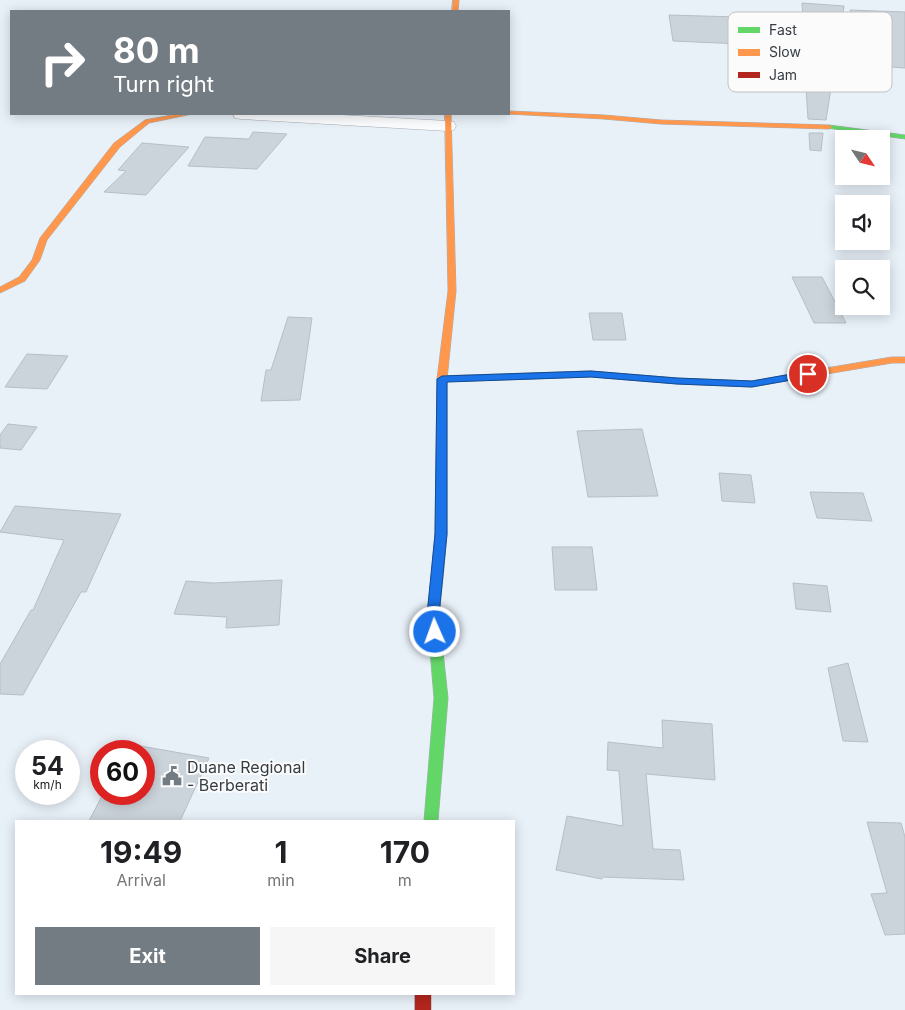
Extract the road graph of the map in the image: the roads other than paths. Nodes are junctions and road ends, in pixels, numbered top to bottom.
1 (510, 114) edge
2 (182, 115) edge
3 (276, 115) edge
4 (448, 120) edge
5 (905, 138) edge
6 (0, 290) edge
7 (905, 360) edge
8 (442, 379) junction
9 (431, 820) edge
10 (423, 995) edge
11 (423, 1010) edge

1 - 5 street
2 - 6 street
3 - 4 street
4 - 8 street
7 - 8 street
8 - 9 street
10 - 11 street

